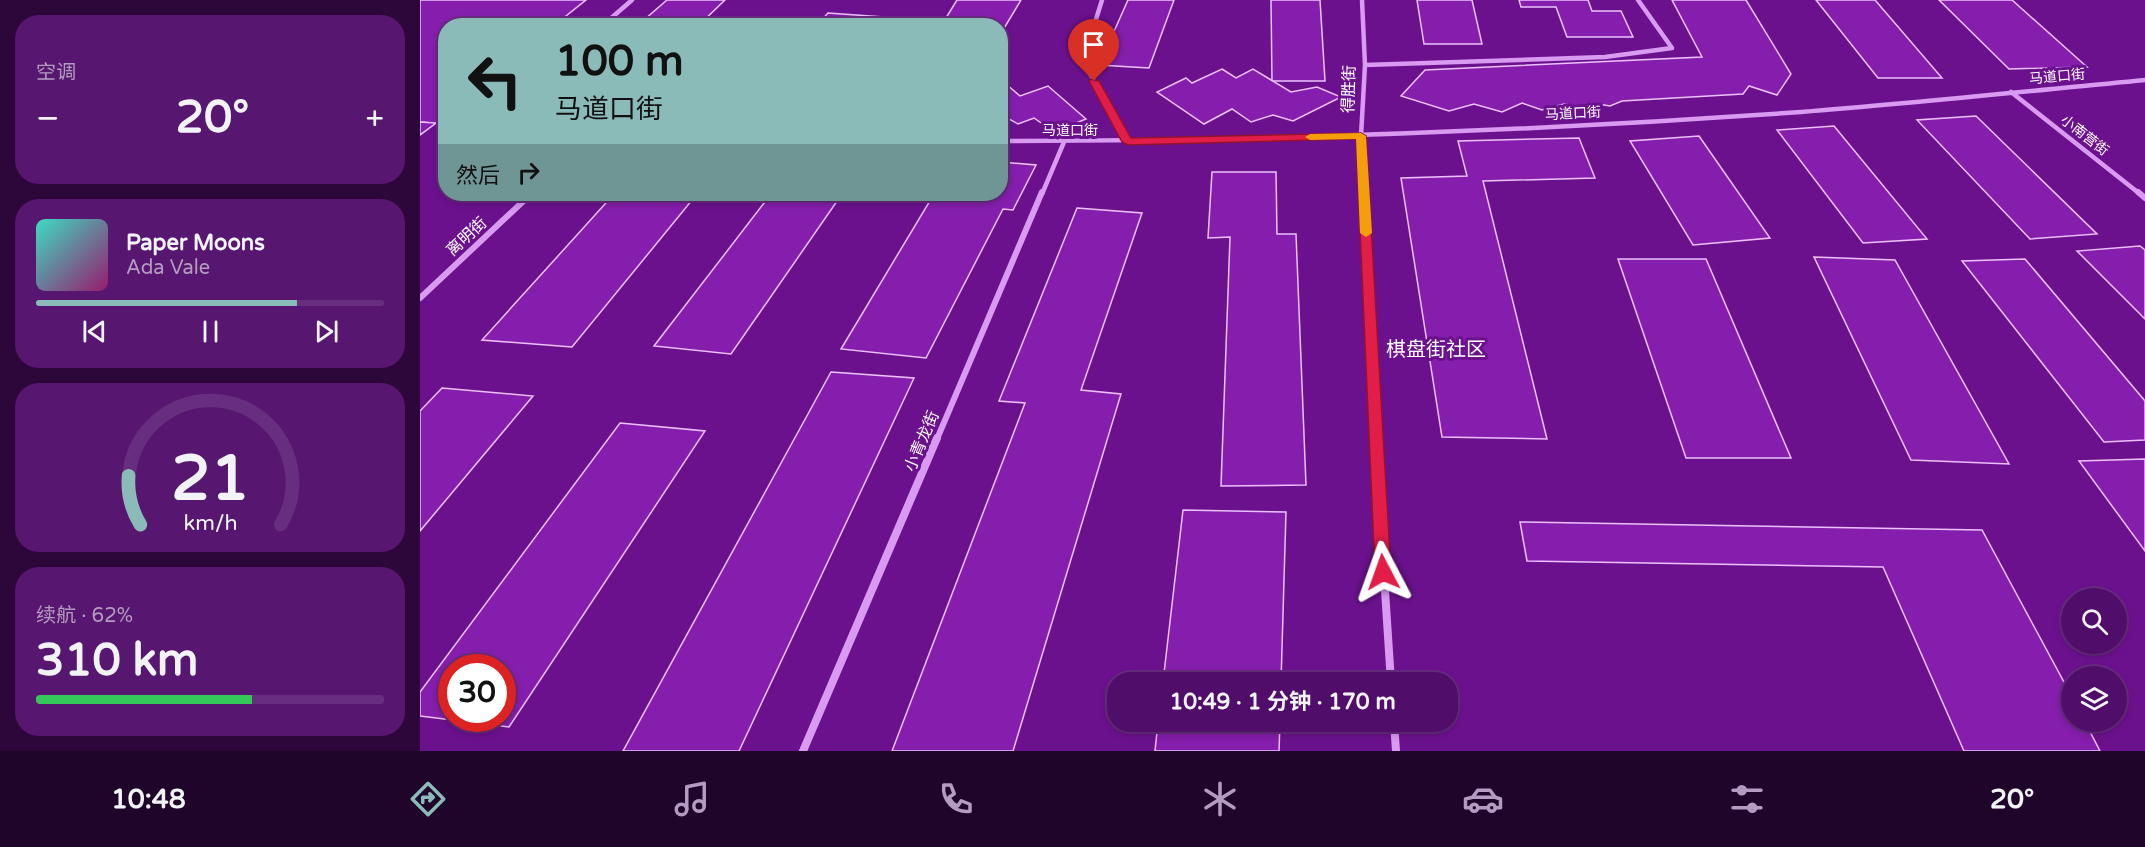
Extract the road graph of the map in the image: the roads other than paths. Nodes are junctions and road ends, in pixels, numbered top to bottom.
1 (632, 0) edge
2 (1102, 0) edge
3 (1362, 0) edge
4 (1638, 0) edge
5 (611, 18) edge
6 (1365, 65) junction
7 (2145, 80) edge
8 (2011, 92) junction
9 (1361, 136) junction
10 (1008, 141) edge
11 (1064, 142) junction
12 (1128, 142) junction
13 (2145, 198) edge
14 (524, 201) edge
15 (420, 298) edge
16 (1390, 672) edge
17 (1395, 732) edge
18 (803, 751) edge
19 (1396, 751) edge

1 - 5 street
2 - 12 street
3 - 6 street, 得胜街
4 - 6 street
6 - 9 street, 得胜街
7 - 8 street, 马道口街
8 - 9 street, 马道口街
8 - 13 street, 小南营街
9 - 12 street, 马道口街
9 - 16 street, 得胜街
10 - 11 street, 马道口街
11 - 12 street, 马道口街
11 - 18 street, 小青龙街
14 - 15 street, 离明街
17 - 19 street

